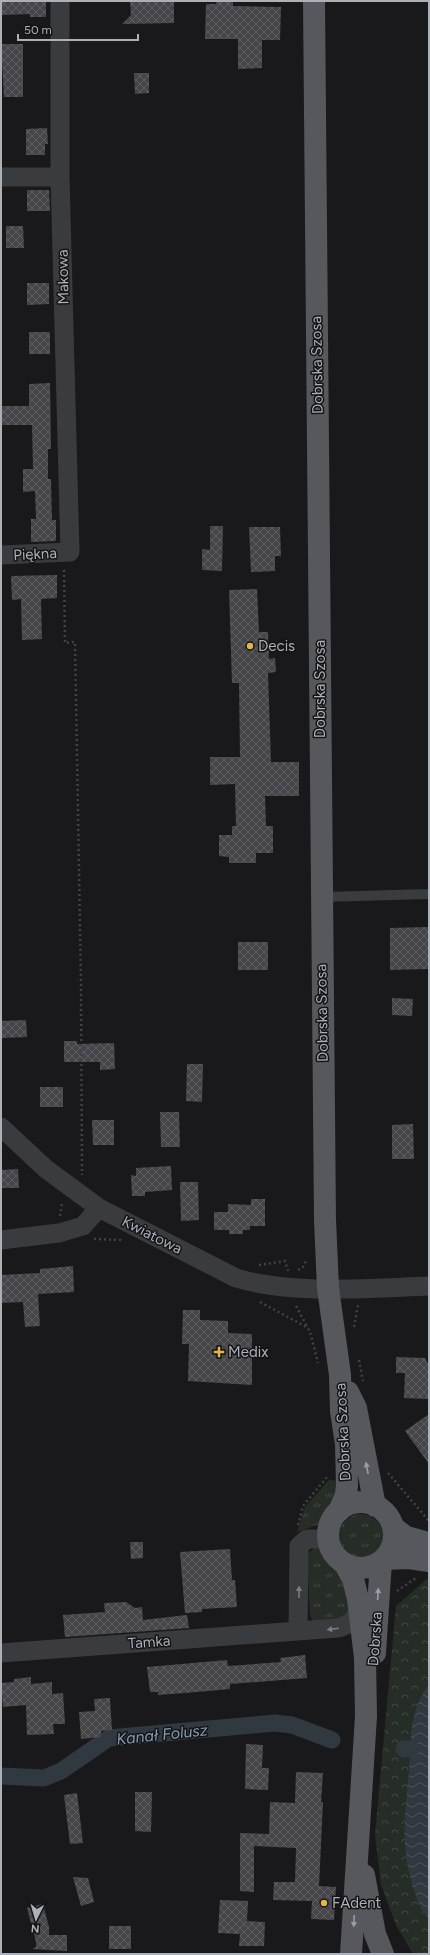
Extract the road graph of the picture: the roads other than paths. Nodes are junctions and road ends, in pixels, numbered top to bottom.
1 (60, 1) edge
2 (314, 1) edge
3 (1, 177) edge
4 (60, 177) junction
5 (67, 552) joint
6 (1, 555) edge
7 (429, 894) edge
8 (322, 897) junction
9 (1, 1127) edge
10 (99, 1208) junction
11 (1, 1240) edge
12 (429, 1286) edge
13 (328, 1288) junction
14 (330, 1373) junction
15 (375, 1506) junction
16 (339, 1511) junction
17 (392, 1527) junction
18 (328, 1538) junction
19 (429, 1543) edge
20 (382, 1560) junction
21 (345, 1564) junction
22 (425, 1567) edge
23 (360, 1610) junction
24 (298, 1630) junction
25 (1, 1653) edge
26 (366, 1716) junction
27 (358, 1840) junction
28 (351, 1954) edge
29 (383, 1954) edge

1 - 4 street, Makowa
2 - 8 main road, Dobrska Szosa
3 - 4 street
4 - 5 street, Makowa
5 - 6 street, Piękna
7 - 8 lane
8 - 13 main road, Dobrska Szosa
9 - 10 street, Kwiatowa
10 - 11 street
10 - 13 street, Kwiatowa
12 - 13 street, Kwiatowa
13 - 14 main road, Dobrska Szosa
15 -> 14 main road, Dobrska Szosa
14 - 16 main road, Dobrska Szosa
15 - 16 main road
15 - 17 main road
16 - 18 main road
17 - 19 main road
17 - 20 main road
18 - 21 main road
24 -> 18 street
20 - 21 main road
20 - 22 main road
26 -> 20 main road, Dobrska
21 - 23 main road, Dobrska
23 -> 24 street, Tamka
23 - 26 main road, Dobrska
24 - 25 street, Tamka
26 - 27 main road, Dobrska
27 -> 28 main road, Dobrska
27 - 29 main road, Dobrska

